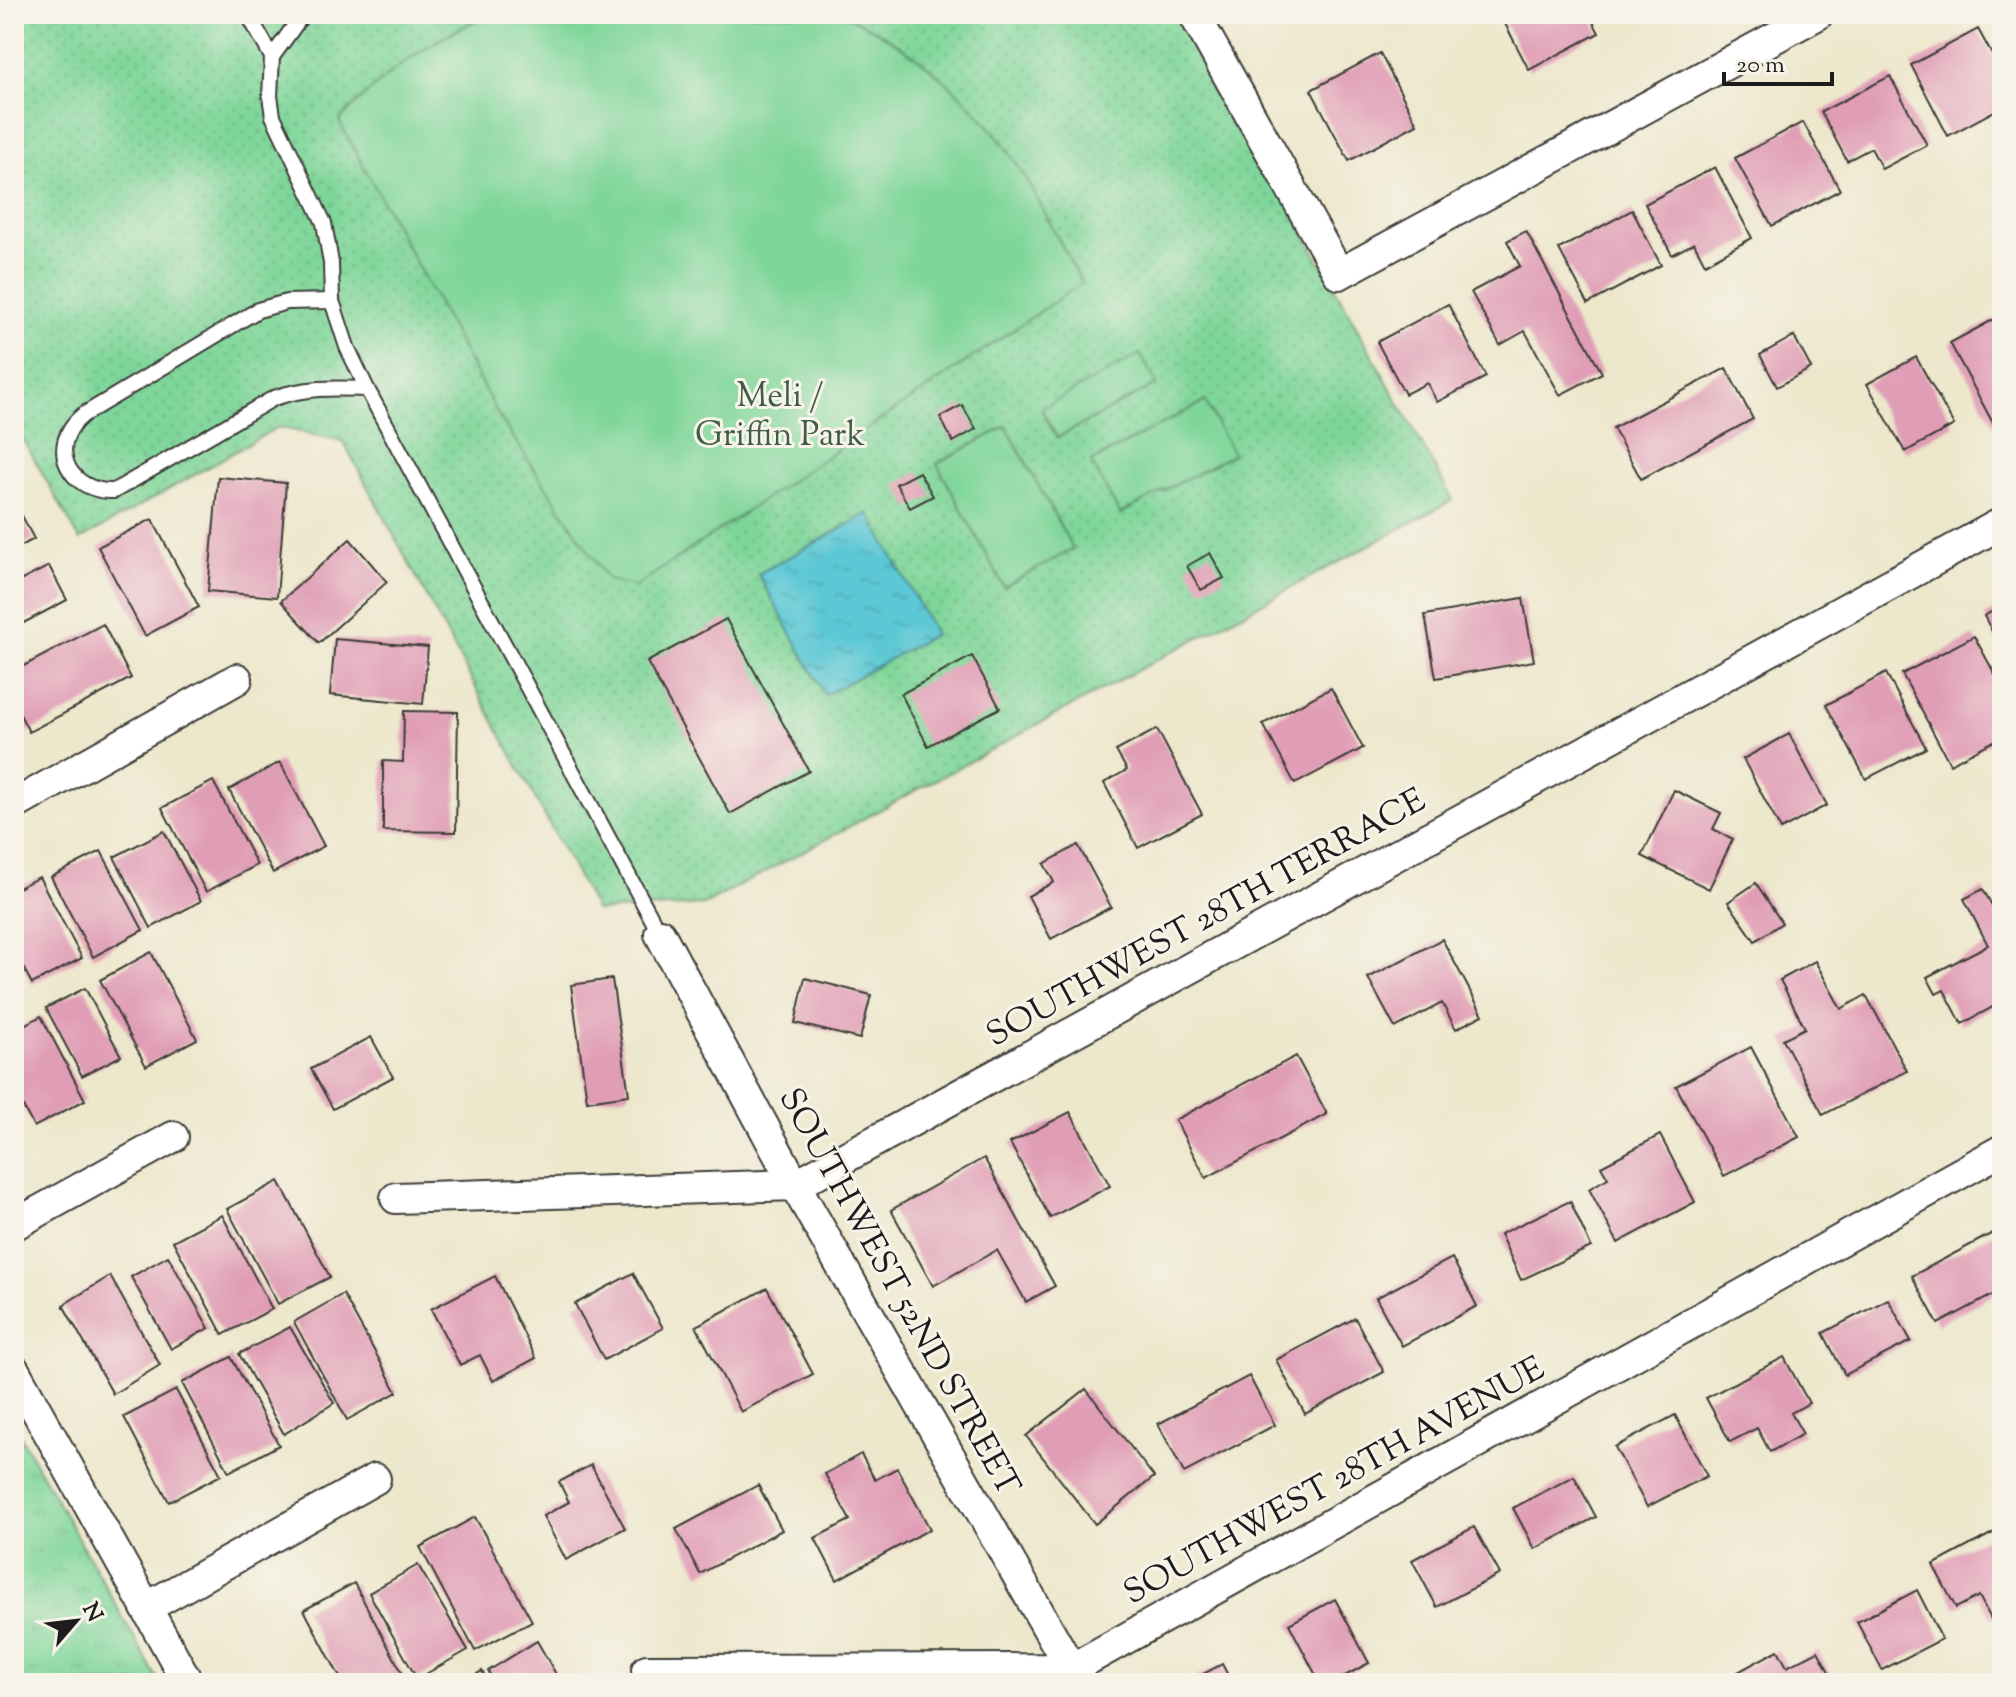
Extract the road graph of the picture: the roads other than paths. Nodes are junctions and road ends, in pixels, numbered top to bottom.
1 (248, 14) edge
2 (303, 14) edge
3 (1194, 14) edge
4 (1818, 14) edge
5 (272, 57) junction
6 (332, 301) junction
7 (367, 389) junction
8 (2002, 523) edge
9 (237, 679) dead end
10 (14, 805) edge
11 (660, 934) joint
12 (173, 1137) dead end
13 (2002, 1150) edge
14 (795, 1185) junction
15 (396, 1198) dead end
16 (14, 1225) edge
17 (14, 1370) edge
18 (375, 1479) dead end
19 (146, 1608) junction
20 (647, 1670) dead end
21 (1075, 1676) edge
22 (188, 1683) edge

1 - 5 lane
2 - 5 lane
3 - 4 street
5 - 6 lane
6 - 7 lane
6 - 7 lane
7 - 11 lane
8 - 14 street, SOUTHWEST 28TH TERRACE
9 - 10 street
11 - 14 street, SOUTHWEST 52ND STREET
12 - 16 street
13 - 21 street, SOUTHWEST 28TH AVENUE
14 - 15 street, SOUTHWEST 28TH TERRACE
14 - 21 street, SOUTHWEST 52ND STREET
17 - 19 street
18 - 19 street
19 - 22 street
20 - 21 street, SOUTHWEST 28TH AVENUE

